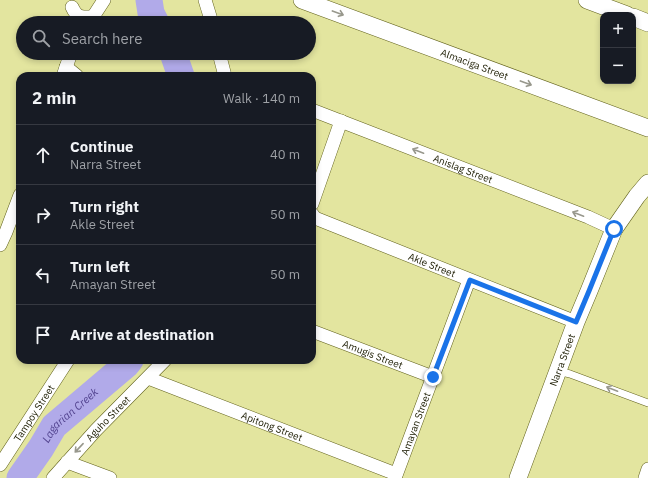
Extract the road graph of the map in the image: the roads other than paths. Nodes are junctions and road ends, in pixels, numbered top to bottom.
1 (104, 0) edge
2 (205, 0) edge
3 (302, 0) edge
4 (587, 0) edge
5 (72, 4) edge
6 (619, 12) edge
7 (73, 16) edge
8 (79, 16) edge
9 (93, 16) edge
10 (210, 16) edge
11 (636, 18) edge
12 (648, 23) edge
13 (69, 60) edge
14 (221, 60) edge
15 (65, 71) edge
16 (224, 72) edge
17 (316, 112) edge
18 (341, 121) junction
19 (648, 128) edge
20 (648, 183) edge
21 (316, 193) edge
22 (16, 206) edge
23 (316, 218) edge
24 (614, 229) junction
25 (0, 245) edge
26 (470, 280) junction
27 (576, 322) junction
28 (316, 333) edge
29 (65, 364) edge
30 (161, 364) edge
31 (558, 370) junction
32 (433, 377) junction
33 (148, 378) junction
34 (648, 403) edge
35 (67, 462) junction
36 (0, 465) edge
37 (648, 469) edge
38 (395, 476) edge
39 (52, 478) edge
40 (110, 478) edge
41 (518, 478) edge
42 (645, 478) edge

1 - 9 street
2 - 10 street
3 -> 19 street, Almaciga Street
4 - 6 street
5 - 7 street
5 - 8 street
11 - 12 street
13 - 15 street
14 - 16 street
17 - 18 street, Anislag Street
18 - 21 street
24 -> 18 street, Anislag Street
20 - 24 street, Narra Street
22 - 25 street
23 - 26 street, Akle Street
24 - 27 street, Narra Street
26 - 27 street, Akle Street
26 - 32 street, Amayan Street
27 - 31 street, Narra Street
28 - 32 street, Amugis Street
29 - 36 street, Tampoy Street
30 - 33 street, Aguho Street
34 -> 31 lane
31 - 41 street, Narra Street
32 - 38 street, Amayan Street
33 -> 35 street, Aguho Street
33 - 38 street, Apitong Street
35 - 39 street, Aguho Street
35 - 40 street
37 - 42 street

